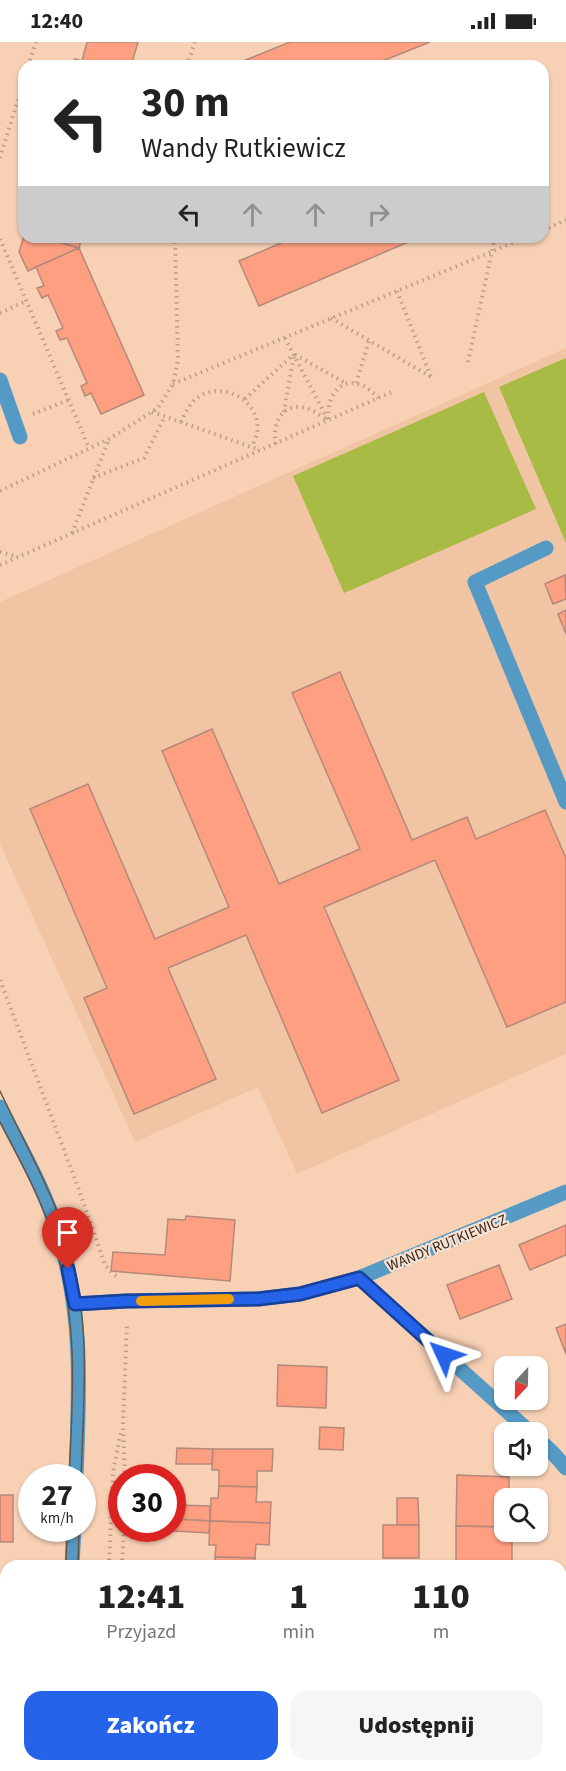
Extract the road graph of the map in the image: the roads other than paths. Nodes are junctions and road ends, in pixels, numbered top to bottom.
1 (0, 380) edge
2 (20, 437) dead end
3 (546, 548) dead end
4 (566, 802) edge
5 (0, 1107) edge
6 (6, 1136) edge
7 (566, 1192) edge
8 (359, 1278) junction
9 (75, 1304) junction
10 (519, 1422) edge
11 (548, 1448) edge
12 (76, 1464) edge
13 (566, 1468) edge
14 (73, 1542) edge
15 (72, 1560) edge

1 - 2 street
3 - 4 street
5 - 6 street
6 - 9 street
7 - 8 street, WANDY RUTKIEWICZ
8 - 9 street, WANDY RUTKIEWICZ
8 - 10 street
9 - 12 street
11 - 13 street
14 - 15 street

